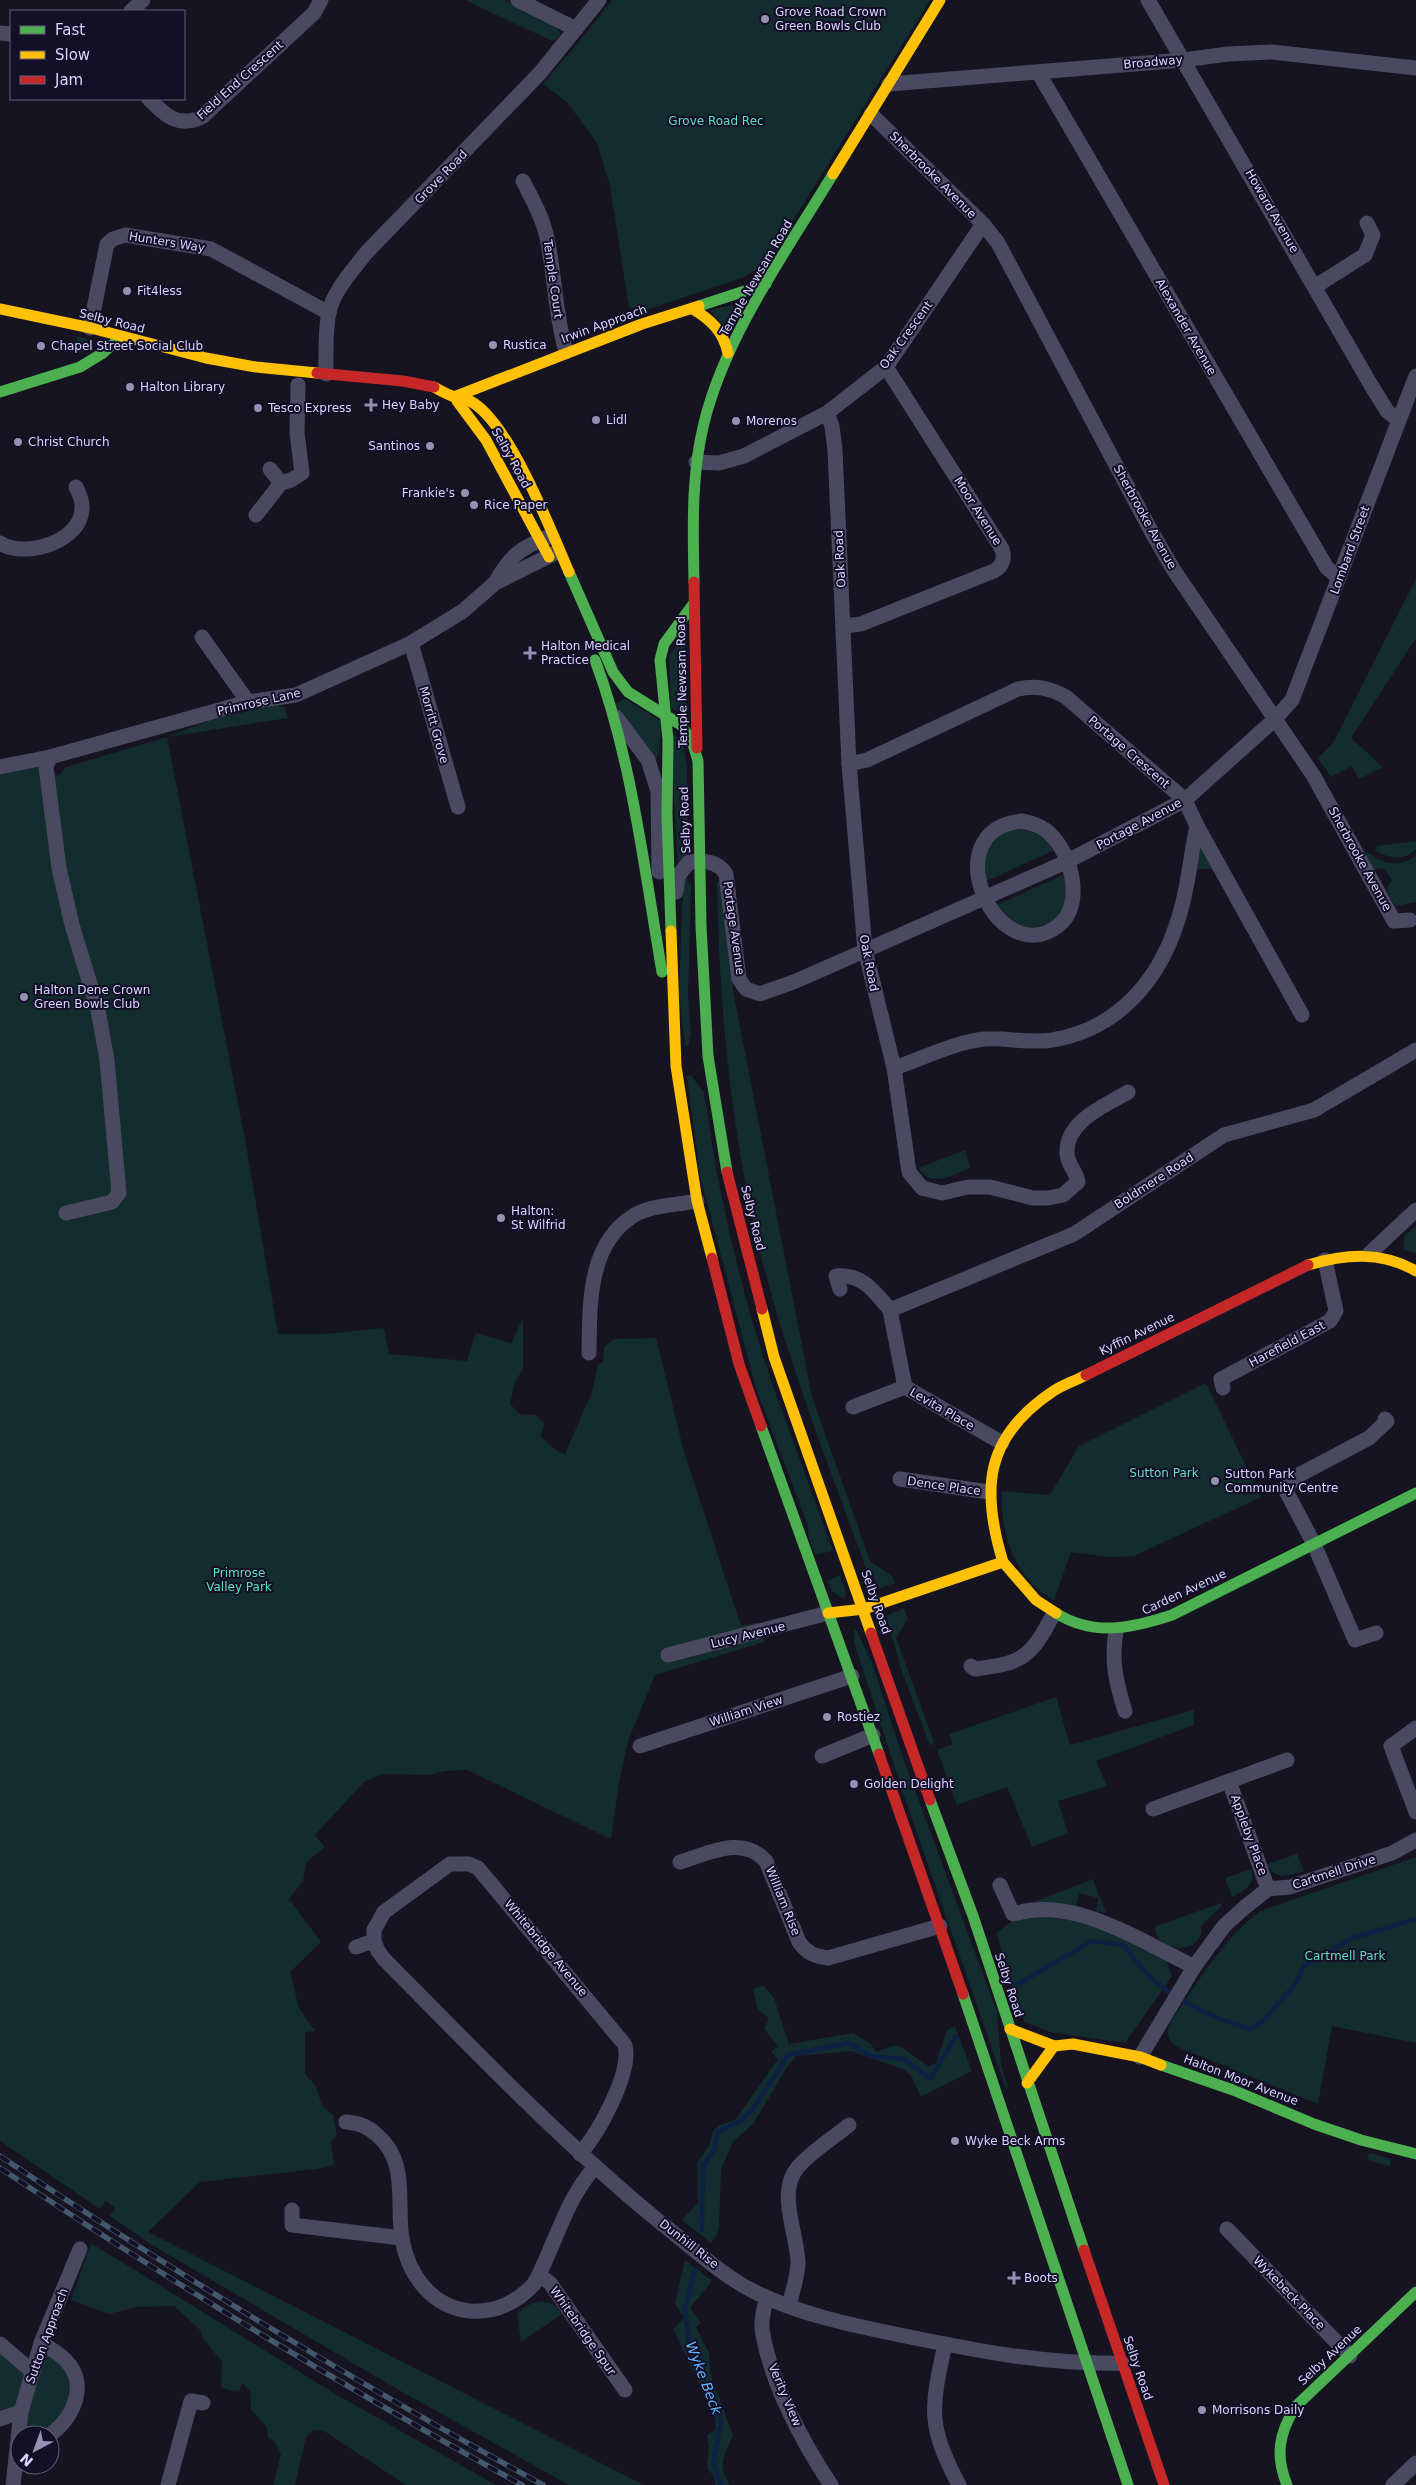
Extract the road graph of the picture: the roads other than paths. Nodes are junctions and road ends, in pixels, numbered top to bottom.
1 (143, 0) edge
2 (321, 0) edge
3 (518, 0) edge
4 (599, 0) edge
5 (940, 0) edge
6 (1148, 0) edge
7 (132, 10) edge
8 (576, 29) junction
9 (1183, 60) junction
10 (1416, 68) edge
11 (1038, 72) junction
12 (889, 84) junction
13 (151, 100) edge
14 (871, 114) junction
15 (523, 181) dead end
16 (1367, 223) dead end
17 (983, 224) junction
18 (766, 284) junction
19 (1316, 286) junction
20 (0, 309) edge
21 (693, 309) junction
22 (329, 313) junction
23 (90, 328) junction
24 (121, 337) junction
25 (566, 352) junction
26 (728, 353) junction
27 (886, 366) junction
28 (326, 374) junction
29 (1416, 376) edge
30 (298, 385) dead end
31 (0, 392) edge
32 (454, 397) junction
33 (827, 413) junction
34 (1398, 420) junction
35 (696, 462) junction
36 (270, 469) dead end
37 (281, 483) junction
38 (76, 487) dead end
39 (256, 515) dead end
40 (547, 537) junction
41 (0, 543) edge
42 (555, 553) junction
43 (1339, 578) junction
44 (495, 584) junction
45 (694, 603) junction
46 (843, 626) junction
47 (202, 637) dead end
48 (411, 643) junction
49 (628, 692) junction
50 (608, 695) junction
51 (248, 702) junction
52 (612, 712) junction
53 (664, 714) junction
54 (1274, 720) junction
55 (668, 740) junction
56 (50, 758) junction
57 (698, 761) junction
58 (849, 764) junction
59 (0, 767) edge
60 (655, 783) junction
61 (1185, 800) junction
62 (458, 807) dead end
63 (1197, 826) junction
64 (700, 860) junction
65 (1066, 862) junction
66 (984, 898) junction
67 (1410, 920) dead end
68 (672, 932) junction
69 (865, 950) junction
70 (674, 1013) junction
71 (1302, 1015) dead end
72 (1416, 1050) edge
73 (676, 1056) junction
74 (894, 1068) junction
75 (1134, 1092) dead end
76 (697, 1201) junction
77 (1416, 1210) edge
78 (66, 1213) dead end
79 (1368, 1254) junction
80 (1326, 1260) junction
81 (1416, 1271) edge
82 (840, 1288) dead end
83 (890, 1310) junction
84 (589, 1353) dead end
85 (905, 1387) junction
86 (1223, 1388) dead end
87 (853, 1407) dead end
88 (1385, 1419) dead end
89 (1002, 1443) junction
90 (900, 1479) dead end
91 (988, 1492) junction
92 (1416, 1493) edge
93 (1314, 1542) junction
94 (1003, 1562) junction
95 (864, 1609) junction
96 (828, 1613) junction
97 (1053, 1615) junction
98 (1116, 1631) junction
99 (1376, 1633) dead end
100 (668, 1655) dead end
101 (972, 1666) dead end
102 (852, 1676) junction
103 (1125, 1711) dead end
104 (1416, 1728) edge
105 (873, 1735) junction
106 (640, 1746) dead end
107 (822, 1756) dead end
108 (1287, 1760) dead end
109 (1229, 1781) junction
110 (1153, 1809) dead end
111 (1416, 1812) edge
112 (1416, 1840) edge
113 (680, 1862) dead end
114 (1000, 1886) dead end
115 (1268, 1889) junction
116 (940, 1926) junction
117 (374, 1941) junction
118 (356, 1947) dead end
119 (1194, 1968) junction
120 (1010, 2030) junction
121 (1054, 2046) junction
122 (1140, 2057) junction
123 (1027, 2082) junction
124 (346, 2122) dead end
125 (849, 2125) dead end
126 (580, 2154) junction
127 (1416, 2154) edge
128 (595, 2167) junction
129 (292, 2210) dead end
130 (1227, 2229) dead end
131 (402, 2238) junction
132 (80, 2249) dead end
133 (539, 2275) junction
134 (1416, 2292) edge
135 (767, 2298) junction
136 (789, 2305) junction
137 (42, 2343) junction
138 (0, 2344) edge
139 (945, 2344) junction
140 (1350, 2356) junction
141 (1122, 2363) junction
142 (1087, 2364) junction
143 (33, 2372) junction
144 (625, 2390) dead end
145 (203, 2403) dead end
146 (21, 2412) junction
147 (0, 2419) edge
148 (20, 2425) edge
149 (60, 2428) edge
150 (1416, 2463) edge
151 (168, 2485) edge
152 (831, 2485) edge
153 (959, 2485) edge
154 (1128, 2485) edge
155 (1164, 2485) edge
156 (1287, 2485) edge
157 (1393, 2485) edge

1 - 7 street
2 - 13 street, Field End Crescent
3 - 8 street
4 - 8 street, Grove Road
5 - 12 main road, Temple Newsam Road
6 - 9 street, Howard Avenue
8 - 22 street, Grove Road
9 - 10 street, Broadway
9 - 11 street, Broadway
9 - 19 street, Howard Avenue
11 - 12 street, Broadway
11 - 43 street, Alexander Avenue
12 - 14 main road, Temple Newsam Road
14 - 17 street, Sherbrooke Avenue
14 - 18 main road, Temple Newsam Road
15 - 25 street, Temple Court
16 - 19 street
17 - 27 street, Oak Crescent
17 - 54 street, Sherbrooke Avenue
18 - 21 main road, Irwin Approach
18 - 26 main road, Temple Newsam Road
19 - 34 street, Howard Avenue
20 - 23 main road, Selby Road
21 - 25 main road, Irwin Approach
21 - 26 main road
22 - 23 street, Hunters Way
22 - 28 street, Grove Road
23 - 24 main road, Selby Road
24 - 28 main road, Selby Road
24 - 31 main road
25 - 32 main road, Irwin Approach
26 - 35 main road, Temple Newsam Road
27 - 33 street, Oak Crescent
27 - 46 street, Moor Avenue
28 - 32 main road, Selby Road
29 - 34 street, Lombard Street
30 - 37 street
32 - 40 main road, Selby Road
32 - 40 main road, Selby Road
33 - 35 street, Oak Crescent
33 - 46 street, Oak Road
34 - 43 street, Lombard Street
35 - 45 main road, Temple Newsam Road
36 - 37 street
37 - 39 street
38 - 41 street
40 - 42 main road, Selby Road
40 - 44 street, Primrose Lane
42 - 44 street, Primrose Lane
42 - 49 main road, Selby Road
42 - 50 main road, Selby Road
43 - 54 street, Lombard Street
44 - 48 street, Primrose Lane
45 - 53 main road, Temple Newsam Road
45 - 57 main road, Temple Newsam Road
46 - 58 street, Oak Road
47 - 51 street
48 - 51 street, Primrose Lane
48 - 62 street, Morritt Grove
49 - 50 street
49 - 53 main road, Selby Road
50 - 52 main road, Selby Road
51 - 56 street, Primrose Lane
52 - 60 street
52 - 73 main road, Selby Road
53 - 55 main road, Selby Road
53 - 57 main road, Selby Road
54 - 61 street, Portage Avenue
54 - 67 street, Sherbrooke Avenue
55 - 60 street
55 - 68 main road, Selby Road
56 - 59 street, Primrose Lane
56 - 78 street
57 - 64 main road, Selby Road
58 - 61 street, Portage Crescent
58 - 69 street, Oak Road
60 - 70 street
61 - 63 street, Portage Crescent
61 - 65 street, Portage Avenue
63 - 71 street, Portage Crescent
63 - 74 street
64 - 68 street
64 - 69 street, Portage Avenue
64 - 95 main road, Selby Road
65 - 66 street, Portage Avenue
65 - 66 street
65 - 66 street
66 - 69 street, Portage Avenue
68 - 70 main road, Selby Road
69 - 74 street, Oak Road
70 - 73 main road, Selby Road
72 - 83 street, Boldmere Road
73 - 76 main road, Selby Road
74 - 75 street, Oak Road
76 - 84 street
76 - 96 main road, Selby Road
77 - 79 street
79 - 80 main road, Kyffin Avenue
79 - 81 main road, Kyffin Avenue
80 - 86 street, Harefield East
80 - 89 main road, Kyffin Avenue
82 - 83 street
83 - 85 street
85 - 87 street, Levita Place
85 - 89 street, Levita Place
88 - 93 street
89 - 91 main road, Kyffin Avenue
90 - 91 street, Dence Place
91 - 94 main road, Kyffin Avenue
92 - 93 main road, Carden Avenue
93 - 98 main road, Carden Avenue
93 - 99 street
94 - 95 main road
94 - 97 main road, Carden Avenue
95 - 96 main road
95 - 120 main road, Selby Road
96 - 100 street, Lucy Avenue
96 - 102 main road, Selby Road
97 - 98 main road, Carden Avenue
97 - 101 street
98 - 103 street
102 - 105 main road, Selby Road
102 - 106 street, William View
104 - 111 street
105 - 107 street
105 - 116 main road, Selby Road
108 - 109 street, Appleby Place
109 - 110 street, Appleby Place
109 - 115 street, Appleby Place
112 - 115 street, Cartmell Drive
113 - 116 street, William Rise
114 - 119 street
115 - 119 street
116 - 142 main road, Selby Road
117 - 118 street
117 - 126 street, Dunhill Rise
117 - 126 street, Whitebridge Avenue
119 - 122 street
120 - 121 main road, Halton Moor Avenue
120 - 123 main road, Selby Road
121 - 122 main road, Halton Moor Avenue
121 - 123 main road
122 - 127 main road, Halton Moor Avenue
123 - 141 main road, Selby Road
124 - 131 street
125 - 136 street
126 - 128 street, Dunhill Rise
128 - 133 street
128 - 135 street, Dunhill Rise
129 - 131 street
130 - 140 street, Wykebeck Place
131 - 133 street
132 - 137 street, Sutton Approach
133 - 144 street, Whitebridge Spur
134 - 140 main road, Selby Avenue
135 - 136 street, Dunhill Rise
135 - 152 street, Verity View
136 - 139 street, Dunhill Rise
137 - 143 street, Sutton Approach
137 - 149 street
138 - 143 street
139 - 142 street, Dunhill Rise
139 - 153 street
140 - 156 main road, Selby Avenue
141 - 142 street, Dunhill Rise
141 - 155 main road, Selby Road
142 - 154 main road, Selby Road
143 - 146 street, Sutton Approach
145 - 151 street
146 - 147 street
146 - 148 street, Sutton Approach
150 - 157 street

